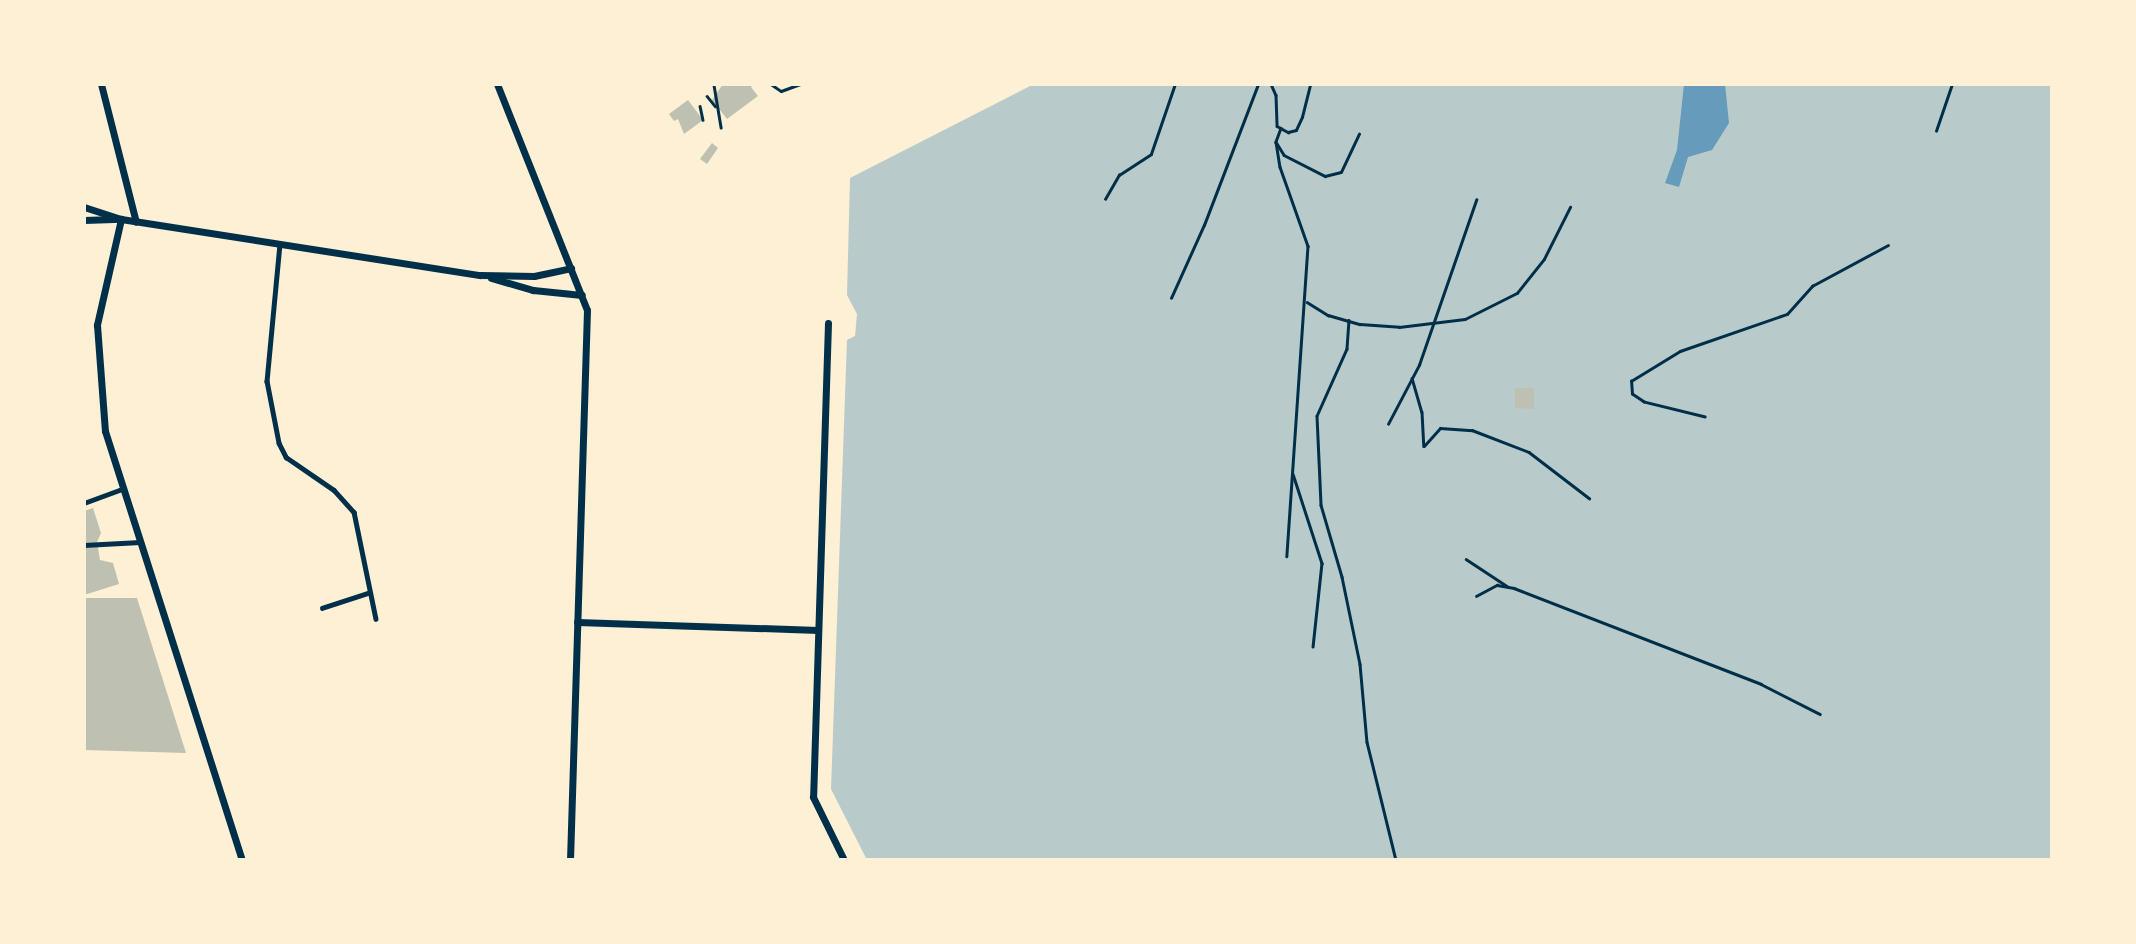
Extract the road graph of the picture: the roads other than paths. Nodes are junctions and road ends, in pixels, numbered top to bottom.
1 (101, 84) edge
2 (496, 84) edge
3 (84, 207) edge
4 (121, 219) junction
5 (84, 220) edge
6 (136, 222) junction
7 (280, 244) junction
8 (571, 268) junction
9 (480, 275) junction
10 (582, 295) junction
11 (828, 323) dead end
12 (122, 489) junction
13 (84, 503) edge
14 (140, 542) junction
15 (84, 545) edge
16 (368, 593) junction
17 (322, 608) dead end
18 (376, 618) dead end
19 (577, 622) junction
20 (818, 630) junction
21 (242, 860) edge
22 (570, 860) edge
23 (844, 860) edge

1 - 6 street
2 - 8 street
3 - 4 street
4 - 5 street
4 - 6 street
4 - 12 street
6 - 7 street
7 - 9 street
7 - 16 lane
8 - 9 street
8 - 10 street
9 - 10 street
10 - 19 street
11 - 20 street
12 - 13 lane
12 - 14 street
14 - 15 lane
14 - 21 street
16 - 17 lane
16 - 18 lane
19 - 20 street
19 - 22 street
20 - 23 street

